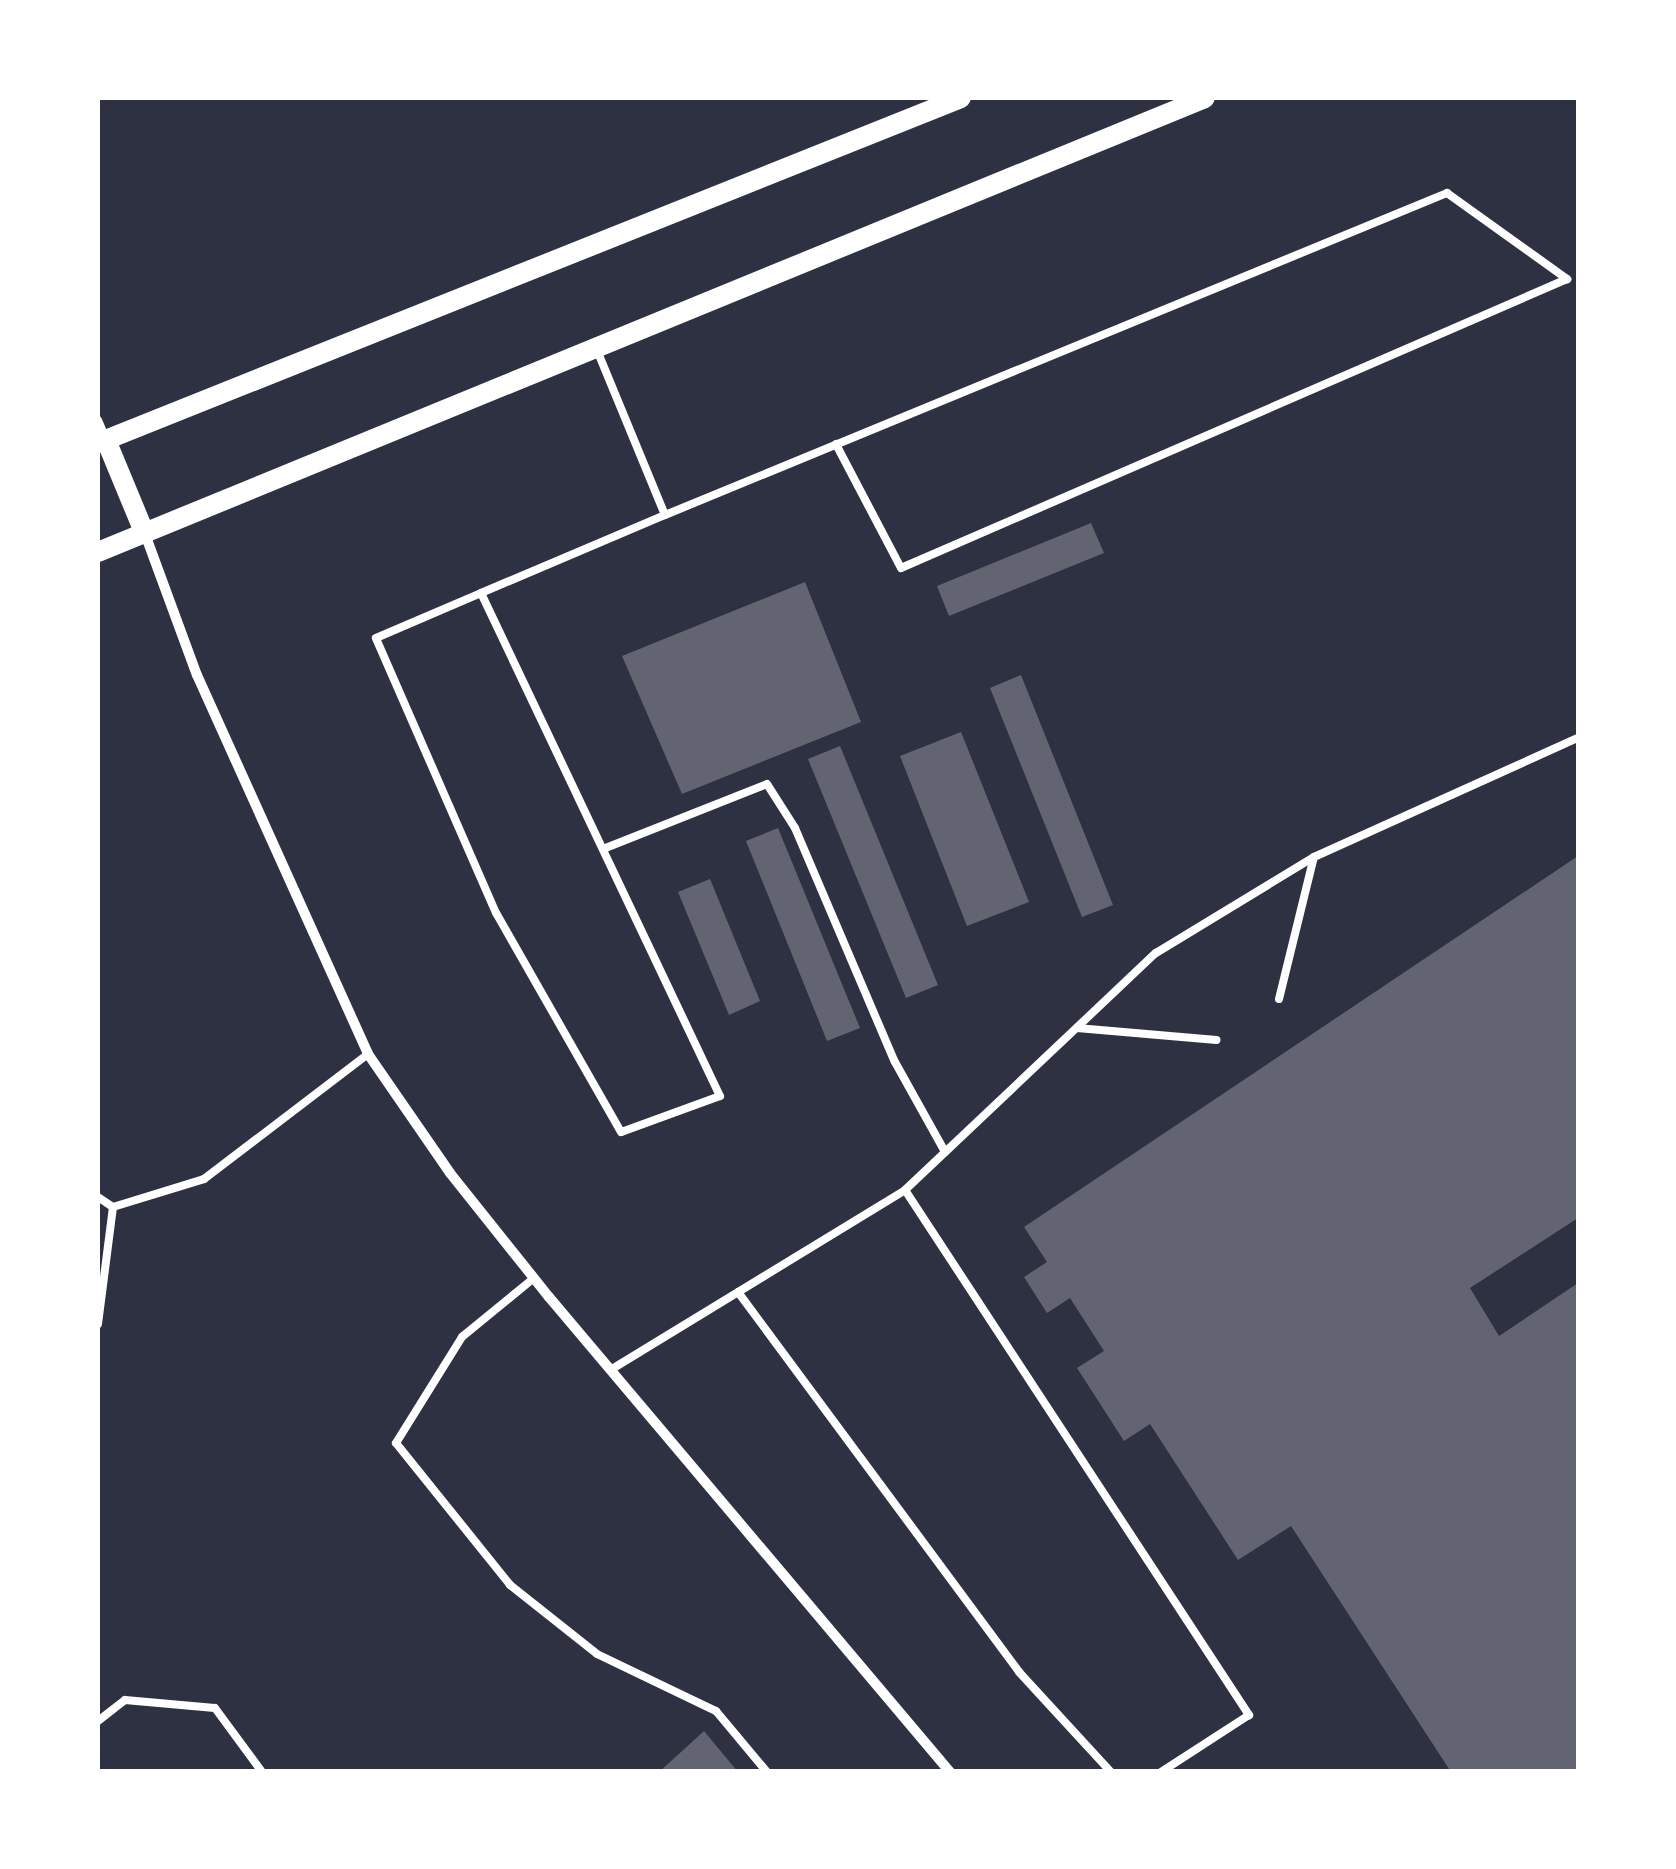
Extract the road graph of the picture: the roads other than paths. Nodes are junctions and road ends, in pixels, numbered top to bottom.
1 (961, 98) edge
2 (1205, 98) edge
3 (596, 348) junction
4 (100, 434) edge
5 (836, 444) junction
6 (665, 514) junction
7 (145, 534) junction
8 (98, 552) edge
9 (481, 593) junction
10 (1578, 738) edge
11 (603, 849) junction
12 (1314, 857) junction
13 (1279, 999) dead end
14 (1077, 1028) junction
15 (1216, 1040) dead end
16 (368, 1054) junction
17 (945, 1152) junction
18 (905, 1190) junction
19 (98, 1196) edge
20 (113, 1207) junction
21 (534, 1278) junction
22 (738, 1292) junction
23 (98, 1324) edge
24 (612, 1369) junction
25 (98, 1721) edge
26 (262, 1772) edge
27 (768, 1772) edge
28 (950, 1772) edge
29 (1111, 1772) edge
30 (1162, 1772) edge

1 - 4 main road
2 - 3 main road
3 - 6 lane
3 - 7 main road
4 - 7 main road
5 - 5 lane
5 - 6 lane
6 - 9 lane
7 - 8 main road
7 - 16 street
9 - 11 lane
9 - 11 lane
10 - 12 lane
11 - 17 lane
12 - 13 lane
12 - 14 lane
14 - 15 lane
14 - 17 lane
16 - 20 lane
16 - 21 street
17 - 18 lane
18 - 22 lane
18 - 30 lane
19 - 20 lane
20 - 23 lane
21 - 24 street
21 - 27 lane
22 - 24 lane
22 - 29 lane
24 - 28 street
25 - 26 lane

